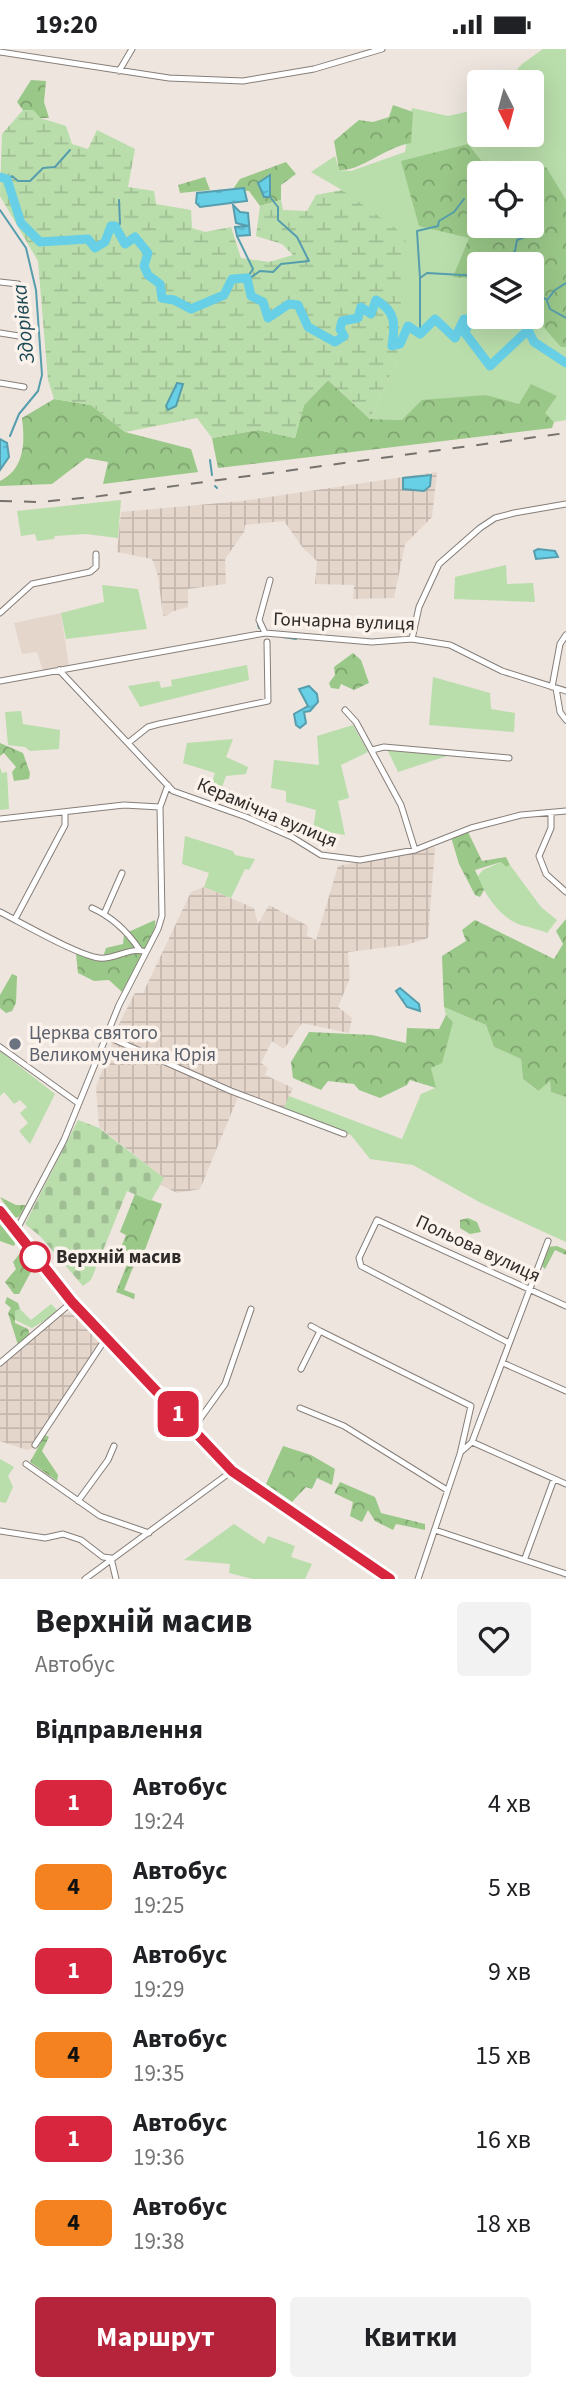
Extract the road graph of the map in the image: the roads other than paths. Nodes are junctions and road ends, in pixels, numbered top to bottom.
1 (132, 49) edge
2 (382, 49) edge
3 (0, 52) edge
4 (119, 71) junction
5 (0, 282) edge
6 (18, 284) dead end
7 (0, 333) edge
8 (19, 336) dead end
9 (0, 383) edge
10 (24, 387) dead end
11 (566, 504) edge
12 (96, 554) dead end
13 (270, 580) dead end
14 (0, 613) edge
15 (265, 633) junction
16 (566, 635) edge
17 (412, 639) junction
18 (267, 642) dead end
19 (59, 670) junction
20 (0, 681) edge
21 (554, 688) junction
22 (566, 691) edge
23 (345, 710) dead end
24 (566, 720) edge
25 (128, 743) junction
26 (372, 750) junction
27 (509, 758) dead end
28 (168, 785) junction
29 (160, 807) junction
30 (566, 811) edge
31 (551, 813) junction
32 (65, 814) junction
33 (0, 819) edge
34 (415, 851) junction
35 (122, 873) dead end
36 (566, 893) edge
37 (92, 908) dead end
38 (0, 912) edge
39 (104, 913) junction
40 (15, 919) junction
41 (143, 951) junction
42 (106, 1036) junction
43 (0, 1047) edge
44 (78, 1103) junction
45 (344, 1134) dead end
46 (0, 1211) edge
47 (16, 1231) junction
48 (548, 1241) dead end
49 (528, 1289) junction
50 (72, 1302) junction
51 (566, 1306) edge
52 (251, 1309) dead end
53 (311, 1326) dead end
54 (320, 1331) junction
55 (106, 1338) junction
56 (509, 1343) junction
57 (0, 1363) edge
58 (503, 1363) junction
59 (301, 1369) dead end
60 (566, 1391) edge
61 (300, 1408) dead end
62 (191, 1431) junction
63 (471, 1442) junction
64 (35, 1445) dead end
65 (114, 1446) dead end
66 (460, 1454) junction
67 (26, 1464) dead end
68 (232, 1471) junction
69 (554, 1479) junction
70 (566, 1484) edge
71 (447, 1490) junction
72 (78, 1501) junction
73 (435, 1530) junction
74 (0, 1531) edge
75 (149, 1533) junction
76 (111, 1558) junction
77 (525, 1558) junction
78 (566, 1574) edge
79 (85, 1579) edge
80 (116, 1579) edge
81 (390, 1579) edge
82 (418, 1579) edge

1 - 4 street
2 - 4 street
3 - 4 street
5 - 6 street
7 - 8 street
9 - 10 street
11 - 17 street
12 - 14 street
13 - 15 street
15 - 17 street, Гончарна вулиця
15 - 19 street, Гончарна вулиця
16 - 21 street
17 - 21 street, Гончарна вулиця
18 - 25 street
19 - 20 street, Гончарна вулиця
19 - 25 street, Керамічна вулиця
21 - 22 street, Гончарна вулиця
21 - 24 street
23 - 26 street
25 - 28 street, Керамічна вулиця
26 - 27 street
26 - 34 street
28 - 29 street
28 - 34 street, Керамічна вулиця
29 - 32 street
29 - 41 street
30 - 31 street, Керамічна вулиця
31 - 34 street, Керамічна вулиця
31 - 36 street
32 - 33 street
32 - 40 street
35 - 39 street
37 - 39 street
38 - 40 street
39 - 41 street
40 - 41 street
41 - 42 street
42 - 44 street
42 - 45 street
43 - 44 street
44 - 47 street
46 - 47 main road
47 - 50 main road
48 - 49 street
49 - 51 street, Польова вулиця
49 - 56 street
49 - 56 street, Польова вулиця
50 - 55 main road
50 - 57 street
52 - 62 street
53 - 54 street
54 - 59 street
54 - 66 street
55 - 62 main road
55 - 64 street
56 - 58 street
58 - 60 street
58 - 63 street
61 - 71 street
62 - 68 main road
63 - 66 street
63 - 69 street
65 - 72 street
66 - 71 street
67 - 72 street
68 - 75 street
68 - 81 main road
69 - 70 street
69 - 77 street
71 - 73 street
72 - 75 street
73 - 77 street
73 - 82 street
74 - 76 street
75 - 76 street
76 - 79 street
76 - 80 street
77 - 78 street

